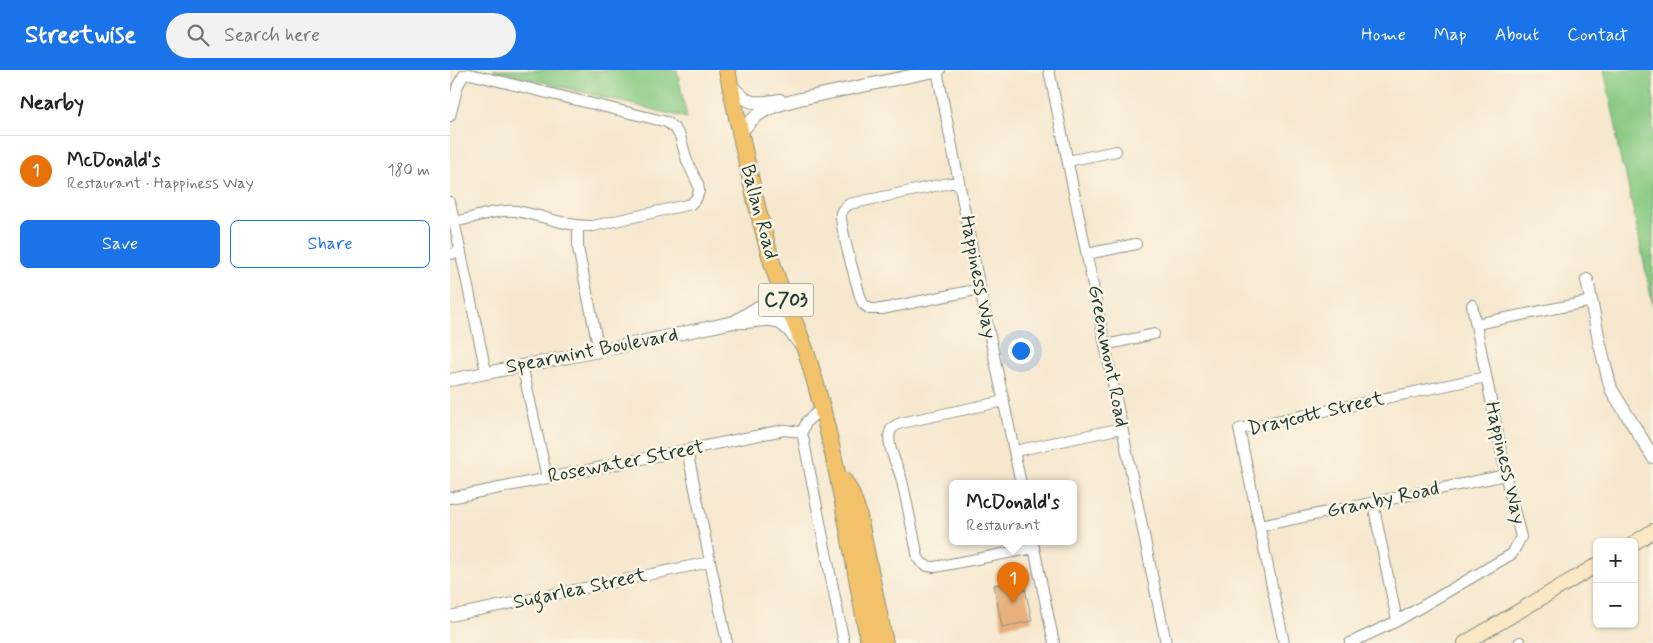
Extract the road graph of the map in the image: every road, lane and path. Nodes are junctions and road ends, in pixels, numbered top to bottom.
1 (938, 70) edge
2 (1049, 70) edge
3 (729, 77) edge
4 (800, 99) junction
5 (450, 116) edge
6 (740, 133) junction
7 (1116, 151) dead end
8 (1068, 161) junction
9 (959, 181) junction
10 (450, 202) edge
11 (454, 222) junction
12 (578, 226) junction
13 (1136, 244) dead end
14 (461, 252) junction
15 (450, 254) edge
16 (1087, 254) junction
17 (1588, 280) dead end
18 (980, 289) junction
19 (783, 292) junction
20 (1592, 301) junction
21 (1472, 305) dead end
22 (734, 322) junction
23 (1476, 324) junction
24 (1154, 334) dead end
25 (1106, 345) junction
26 (804, 350) junction
27 (598, 351) junction
28 (522, 365) junction
29 (486, 372) junction
30 (1486, 377) junction
31 (450, 380) edge
32 (1004, 401) junction
33 (821, 409) junction
34 (1122, 428) junction
35 (802, 432) junction
36 (687, 450) junction
37 (1014, 451) junction
38 (1653, 457) edge
39 (835, 466) junction
40 (1506, 475) junction
41 (547, 478) junction
42 (1020, 480) edge
43 (450, 498) edge
44 (1373, 502) junction
45 (1260, 526) junction
46 (1653, 532) edge
47 (1638, 541) edge
48 (1033, 545) edge
49 (710, 562) junction
50 (1593, 567) edge
51 (450, 616) edge
52 (1397, 621) junction
53 (727, 643) edge
54 (844, 643) edge
55 (869, 643) edge
56 (885, 643) edge
57 (1054, 643) edge
58 (1166, 643) edge
59 (1284, 643) edge
60 (1350, 643) edge
61 (1465, 643) edge

1 - 4 street
1 - 9 street, Happiness Way
2 - 8 street, Greenmont Road
3 - 4 street
3 - 6 main road, Ballan Road / C703
4 - 6 street
5 - 12 street
6 - 19 main road, Ballan Road / C703
7 - 8 street
8 - 16 street, Greenmont Road
9 - 18 street, Happiness Way
9 - 18 street
10 - 11 street
11 - 12 street
11 - 14 street
12 - 27 street
13 - 16 street
14 - 15 street
14 - 29 street
16 - 25 street, Greenmont Road
17 - 20 street
18 - 32 street, Happiness Way
19 - 22 street, Spearmint Boulevard
19 - 26 main road, Ballan Road / C703
20 - 23 street
20 - 38 street
21 - 23 street, Happiness Way
22 - 26 street, Spearmint Boulevard
22 - 27 street, Spearmint Boulevard
23 - 30 street, Happiness Way
24 - 25 street
25 - 34 street, Greenmont Road
26 - 33 main road, Ballan Road / C703
27 - 28 street, Spearmint Boulevard
28 - 29 street, Spearmint Boulevard
28 - 41 street
29 - 31 street, Spearmint Boulevard
30 - 40 street, Happiness Way
30 - 45 street, Draycott Street
32 - 37 street, Happiness Way
32 - 48 street
33 - 35 street
33 - 39 main road, Ballan Road / C703
34 - 37 street
34 - 58 street, Greenmont Road
35 - 36 street, Rosewater Street
35 - 54 street
36 - 41 street, Rosewater Street
36 - 49 street
37 - 42 street, Happiness Way
39 - 55 main road, Ballan Road / C703
39 - 56 main road, Ballan Road / C703
40 - 44 street, Granby Road
40 - 52 street, Happiness Way
41 - 43 street, Rosewater Street
44 - 45 street, Granby Road
44 - 52 street
45 - 59 street, Draycott Street
46 - 47 main road
48 - 57 street
49 - 51 street, Sugarlea Street
49 - 53 street
50 - 61 main road
52 - 60 street, Happiness Way

